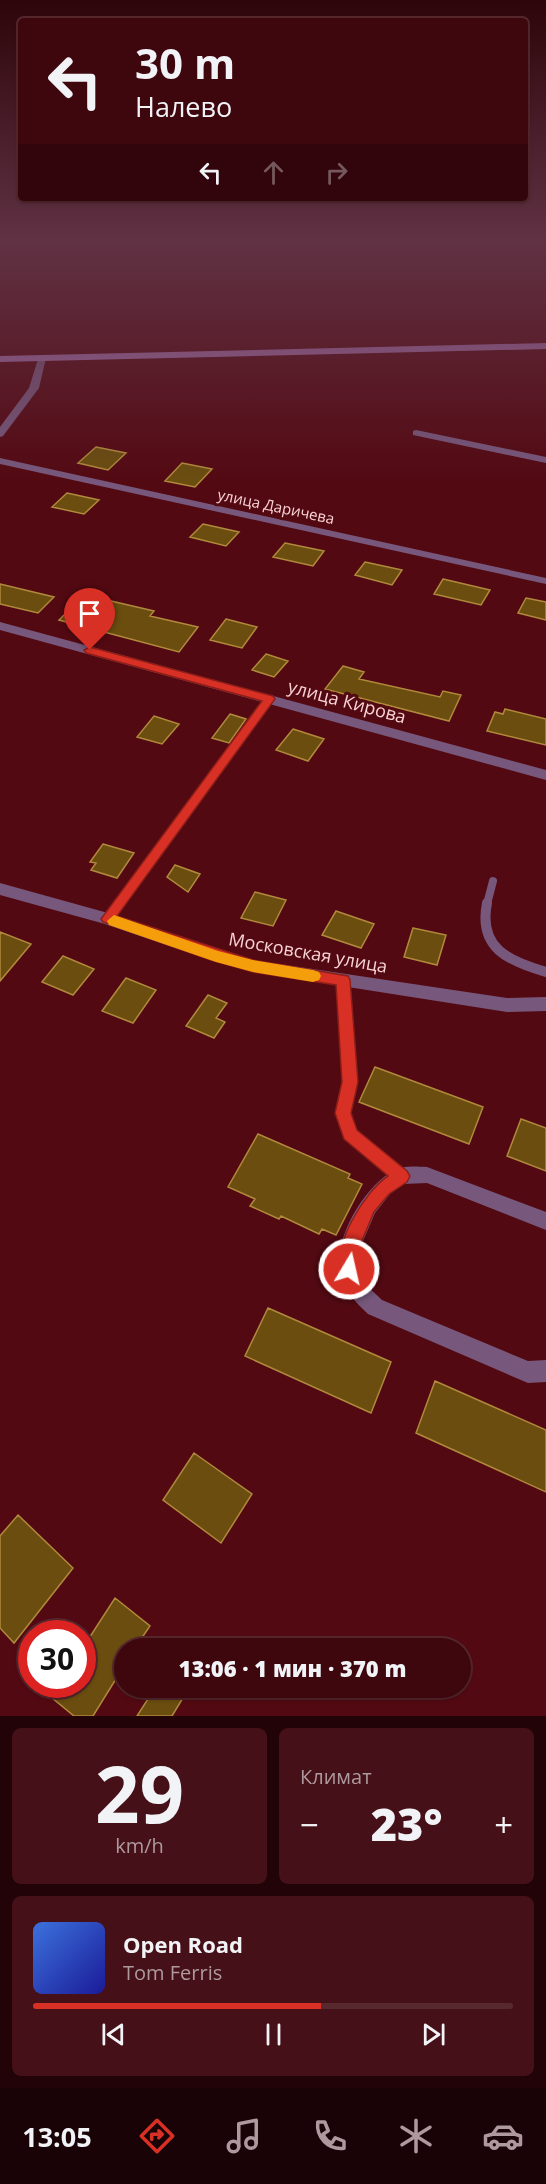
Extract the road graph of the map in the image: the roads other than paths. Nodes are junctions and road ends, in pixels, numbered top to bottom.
1 (546, 346) edge
2 (42, 358) junction
3 (0, 359) edge
4 (416, 433) dead end
5 (0, 434) edge
6 (546, 460) edge
7 (0, 462) edge
8 (546, 581) edge
9 (0, 626) edge
10 (269, 699) junction
11 (546, 775) edge
12 (493, 881) dead end
13 (0, 889) edge
14 (108, 919) junction
15 (546, 972) edge
16 (343, 980) junction
17 (543, 1008) edge
18 (401, 1176) junction
19 (546, 1221) edge
20 (546, 1371) edge

1 - 2 main road
2 - 3 main road
2 - 5 street
4 - 6 street
7 - 8 street, улица Даричева
9 - 10 street, улица Кирова
10 - 11 street, улица Кирова
10 - 14 lane
12 - 15 lane
13 - 14 street, Московская улица
14 - 16 street, Московская улица
16 - 17 street, Московская улица
16 - 18 lane
18 - 19 street
18 - 20 street

